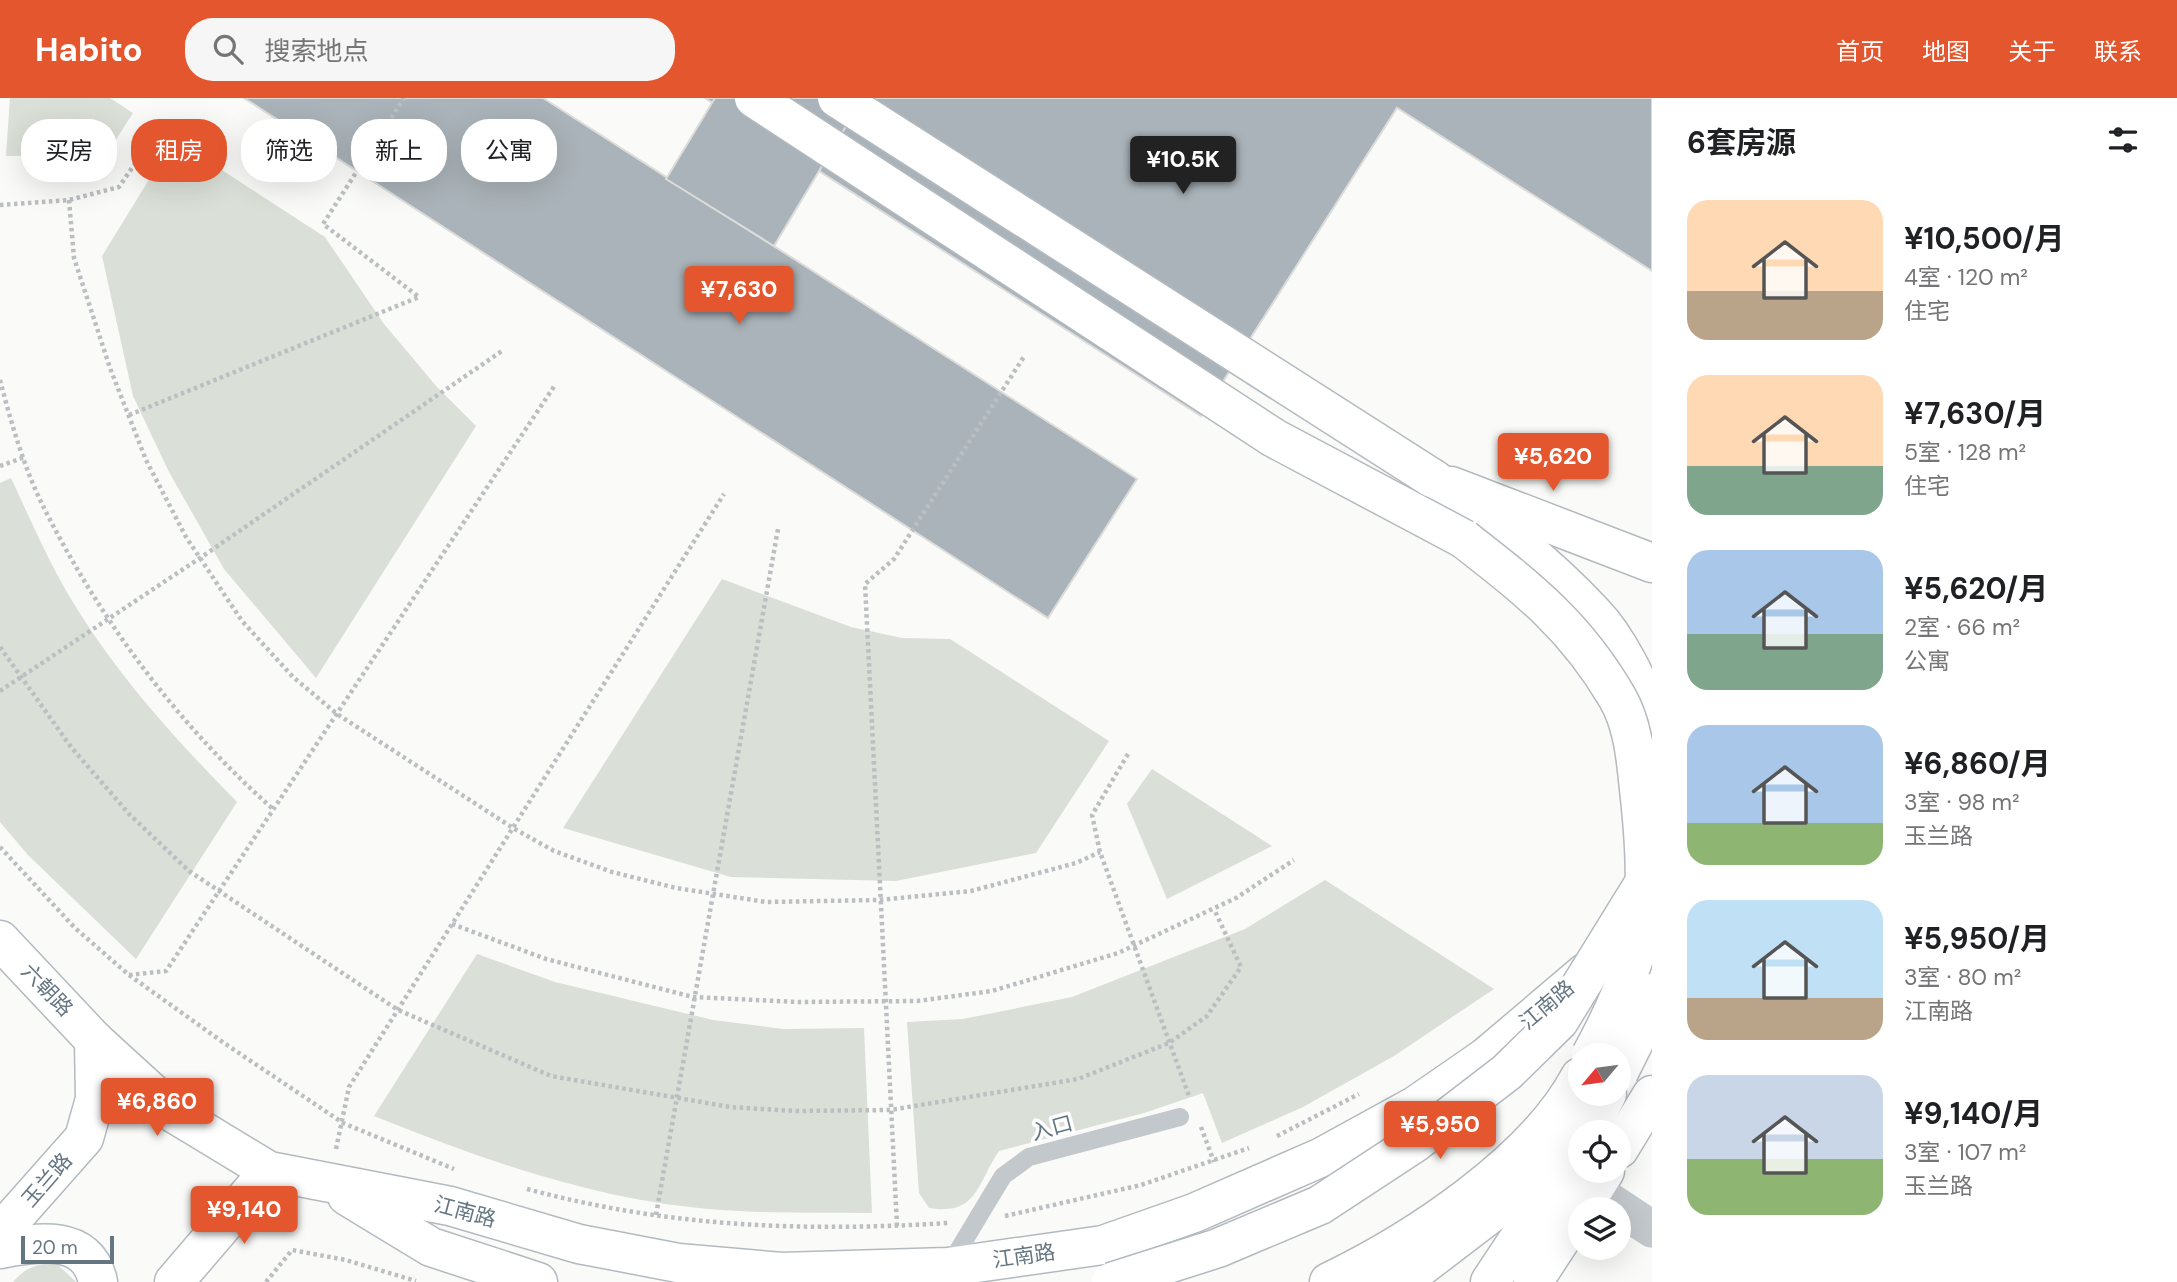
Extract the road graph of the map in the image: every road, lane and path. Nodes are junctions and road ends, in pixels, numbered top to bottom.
1 (404, 98) edge
2 (754, 98) edge
3 (837, 98) edge
4 (131, 169) edge
5 (69, 200) junction
6 (0, 205) edge
7 (502, 351) dead end
8 (1025, 355) dead end
9 (0, 380) edge
10 (555, 385) dead end
11 (128, 415) junction
12 (25, 457) junction
13 (0, 466) edge
14 (1432, 478) junction
15 (724, 494) dead end
16 (778, 529) dead end
17 (1464, 538) junction
18 (200, 558) junction
19 (1652, 563) edge
20 (1552, 574) junction
21 (109, 618) junction
22 (0, 647) edge
23 (20, 677) junction
24 (0, 691) edge
25 (1648, 708) edge
26 (337, 714) junction
27 (1128, 754) dead end
28 (274, 809) junction
29 (513, 828) junction
30 (1645, 837) junction
31 (0, 847) edge
32 (1100, 852) junction
33 (1294, 860) dead end
34 (218, 893) junction
35 (711, 894) junction
36 (1649, 898) edge
37 (879, 900) junction
38 (1214, 909) junction
39 (452, 924) junction
40 (0, 940) edge
41 (1134, 946) junction
42 (129, 975) junction
43 (1652, 993) edge
44 (693, 997) junction
45 (884, 1001) junction
46 (398, 1010) junction
47 (1652, 1032) edge
48 (94, 1040) junction
49 (1169, 1043) junction
50 (1596, 1043) edge
51 (1631, 1047) edge
52 (1631, 1056) edge
53 (1363, 1092) dead end
54 (1568, 1094) edge
55 (676, 1099) junction
56 (1192, 1102) dead end
57 (1585, 1106) edge
58 (890, 1110) junction
59 (1188, 1116) joint
60 (342, 1123) junction
61 (1269, 1140) dead end
62 (1258, 1144) dead end
63 (1214, 1162) junction
64 (1568, 1164) edge
65 (269, 1171) junction
66 (458, 1171) dead end
67 (327, 1184) junction
68 (522, 1188) dead end
69 (1590, 1195) edge
70 (656, 1215) junction
71 (978, 1221) junction
72 (897, 1226) junction
73 (1652, 1229) edge
74 (0, 1233) edge
75 (0, 1249) edge
76 (948, 1266) junction
77 (99, 1282) edge
78 (174, 1282) edge
79 (266, 1282) edge
80 (420, 1282) edge
81 (538, 1282) edge
82 (1111, 1282) edge
83 (1329, 1282) edge
84 (1390, 1282) edge
85 (1490, 1282) edge
86 (1533, 1282) edge

1 - 11 path
2 - 17 main road, bridge
3 - 14 main road, bridge
4 - 5 path
5 - 6 path
5 - 11 path
7 - 18 path
8 - 37 path
9 - 12 path
10 - 26 path
11 - 18 path
12 - 13 path
12 - 21 path
14 - 19 main road
14 - 20 main road
15 - 29 path
16 - 35 path
17 - 20 main road
17 - 30 main road, bridge
18 - 21 path
18 - 26 path
20 - 25 main road
21 - 23 path
21 - 28 path
22 - 23 path
23 - 24 path
23 - 34 path
25 - 30 main road, bridge
26 - 28 path
26 - 29 path
27 - 32 path
28 - 34 path
29 - 35 path
29 - 39 path
30 - 36 main road, bridge
31 - 42 path
32 - 37 path
32 - 41 path
33 - 38 path
34 - 42 path
34 - 46 path
35 - 37 path
35 - 44 path
36 - 50 main road, bridge
36 - 76 main road, 江南路
36 - 82 main road, bridge
37 - 45 path
38 - 41 path
38 - 49 path
39 - 44 path
39 - 46 path
40 - 48 main road, 六朝路
41 - 45 path
41 - 49 path
42 - 60 path
43 - 51 main road, bridge
44 - 45 path
44 - 55 path
45 - 58 path
46 - 55 path
46 - 60 path
47 - 52 main road
48 - 65 main road, 六朝路
48 - 74 main road, 玉兰路
49 - 56 path
49 - 58 path
53 - 61 path
54 - 83 main road
55 - 58 path
55 - 70 path
57 - 84 main road
58 - 72 path
59 - 63 path
59 - 71 lane, 入口
60 - 66 path
60 - 67 path
62 - 63 path
63 - 71 path
64 - 85 main road
65 - 67 main road, 江南路
65 - 78 main road
67 - 76 main road, 江南路
67 - 81 main road
68 - 70 path
69 - 73 street
69 - 86 main road
70 - 72 path
71 - 72 path
71 - 76 lane, 入口
75 - 77 main road
79 - 80 path

